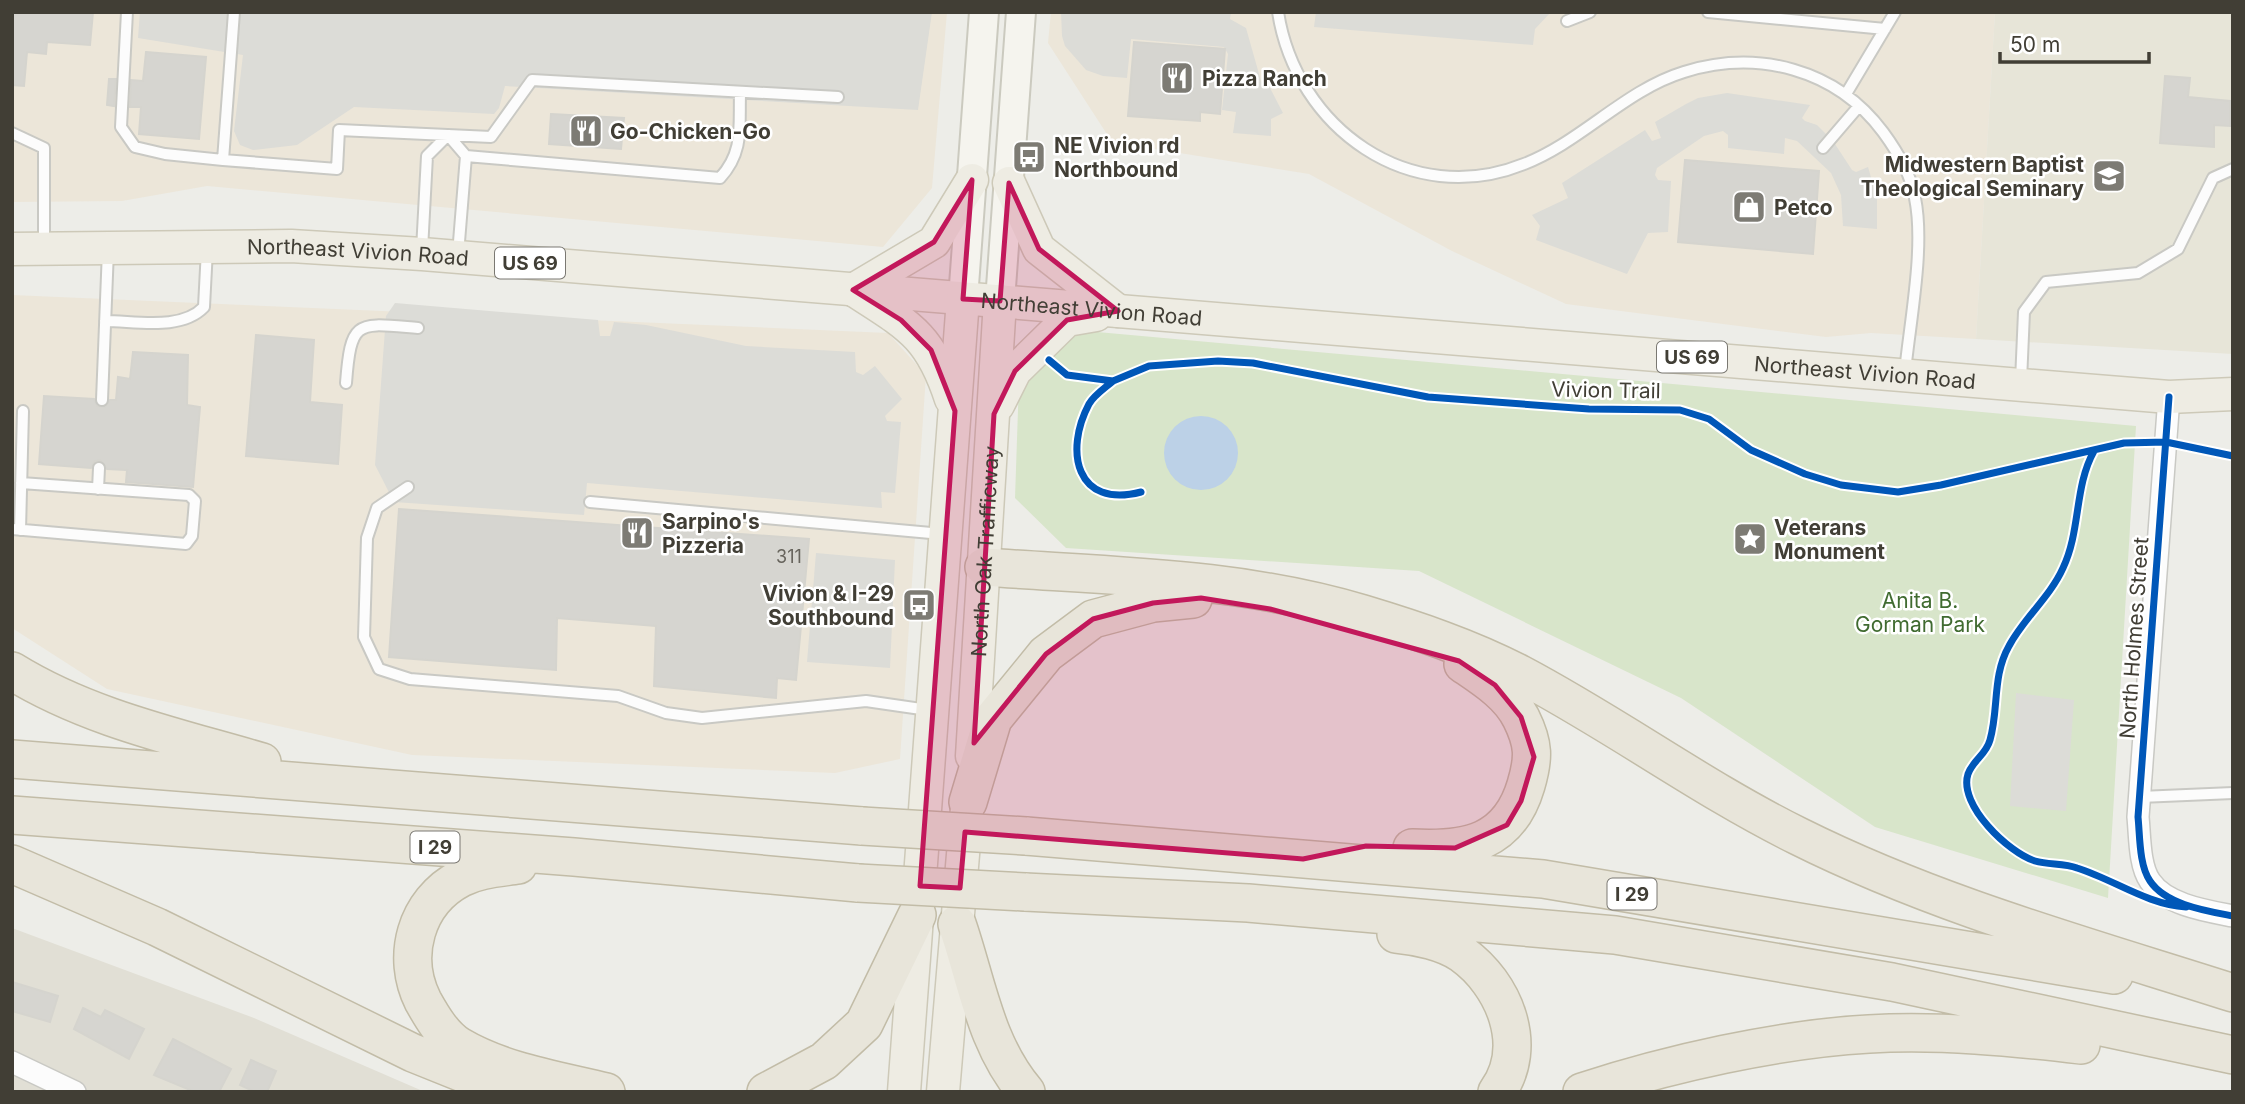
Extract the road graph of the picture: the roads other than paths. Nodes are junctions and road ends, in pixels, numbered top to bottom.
1 (127, 12) edge
2 (234, 12) edge
3 (984, 12) edge
4 (1021, 12) edge
5 (1278, 12) edge
6 (1590, 12) edge
7 (1708, 12) edge
8 (1895, 12) edge
9 (1567, 21) dead end
10 (1885, 29) junction
11 (740, 94) junction
12 (1846, 94) junction
13 (838, 97) dead end
14 (1859, 106) junction
15 (12, 133) edge
16 (448, 135) junction
17 (1823, 148) dead end
18 (466, 156) junction
19 (223, 160) junction
20 (2233, 169) edge
21 (972, 180) junction
22 (1009, 183) junction
23 (108, 247) junction
24 (207, 247) junction
25 (44, 248) junction
26 (12, 249) edge
27 (422, 254) junction
28 (457, 257) junction
29 (853, 290) junction
30 (963, 299) junction
31 (1000, 301) junction
32 (1118, 311) junction
33 (105, 320) junction
34 (418, 328) dead end
35 (1905, 375) junction
36 (346, 383) dead end
37 (2021, 385) junction
38 (2233, 394) edge
39 (2169, 397) junction
40 (103, 400) dead end
41 (23, 411) dead end
42 (955, 411) junction
43 (2233, 412) edge
44 (993, 414) junction
45 (99, 468) dead end
46 (21, 483) junction
47 (408, 487) dead end
48 (98, 489) junction
49 (590, 502) dead end
50 (16, 529) edge
51 (946, 535) junction
52 (984, 567) junction
53 (12, 671) edge
54 (933, 711) junction
55 (975, 722) junction
56 (12, 759) edge
57 (330, 783) junction
58 (2233, 793) edge
59 (2140, 797) junction
60 (968, 802) junction
61 (12, 815) edge
62 (574, 857) junction
63 (1303, 859) junction
64 (12, 864) edge
65 (1248, 903) junction
66 (917, 915) junction
67 (2233, 916) edge
68 (957, 924) junction
69 (2233, 994) edge
70 (2174, 1044) junction
71 (2233, 1055) edge
72 (12, 1062) edge
73 (75, 1092) edge
74 (510, 1092) edge
75 (606, 1092) edge
76 (766, 1092) edge
77 (904, 1092) edge
78 (943, 1092) edge
79 (1026, 1092) edge
80 (1497, 1092) edge
81 (1582, 1092) edge

1 - 19 lane
2 - 19 lane
3 - 21 main road, North Oak Trafficway
4 - 22 main road, North Oak Trafficway
5 - 12 lane
6 - 9 lane
7 - 10 lane
8 - 10 lane
10 - 12 lane
11 - 13 lane
11 - 16 lane
11 - 18 lane
12 - 14 lane
14 - 17 lane
14 - 35 lane
15 - 25 lane
16 - 18 lane
16 - 19 lane
16 - 27 lane
18 - 28 lane
20 - 37 lane
21 - 29 main road
21 - 30 main road, North Oak Trafficway
22 - 31 main road, North Oak Trafficway
22 - 32 main road
23 - 24 main road, Northeast Vivion Road / US 69
23 - 25 main road, Northeast Vivion Road / US 69
23 - 33 lane
24 - 27 main road, Northeast Vivion Road / US 69
24 - 33 lane
25 - 26 main road, Northeast Vivion Road / US 69
27 - 28 main road, Northeast Vivion Road / US 69
28 - 29 main road, Northeast Vivion Road / US 69
29 - 30 main road, Northeast Vivion Road / US 69
29 - 42 main road
30 - 31 main road, Northeast Vivion Road / US 69
30 - 42 main road, North Oak Trafficway
30 - 55 main road
31 - 32 main road, Northeast Vivion Road / US 69
31 - 44 main road, North Oak Trafficway
32 - 35 main road, Northeast Vivion Road / US 69
32 - 44 main road
33 - 40 lane
34 - 36 lane
35 - 37 main road, Northeast Vivion Road / US 69
37 - 39 main road, Northeast Vivion Road / US 69
38 - 39 main road, Northeast Vivion Road / US 69
39 - 43 main road, Northeast Vivion Road / US 69
39 - 59 street, North Holmes Street
41 - 46 lane
42 - 51 main road, North Oak Trafficway
44 - 52 main road, North Oak Trafficway
45 - 48 lane
46 - 48 lane
46 - 50 lane
47 - 54 lane
48 - 50 lane
49 - 51 lane
51 - 54 main road, North Oak Trafficway
52 - 55 main road, North Oak Trafficway
52 - 69 highway
53 - 57 highway
54 - 66 main road, North Oak Trafficway
55 - 60 main road, North Oak Trafficway
56 - 57 highway, I 29
57 - 63 highway, I 29, bridge
58 - 59 lane
59 - 67 street, North Holmes Street
60 - 63 highway
60 - 68 main road, North Oak Trafficway
61 - 62 highway, I 29
62 - 65 highway, I 29, bridge
62 - 75 highway
63 - 69 highway, I 29
64 - 74 highway
65 - 70 highway, I 29
65 - 80 highway
66 - 76 highway
66 - 77 main road, North Oak Trafficway
68 - 78 main road, North Oak Trafficway
68 - 79 highway
70 - 71 highway, I 29
70 - 81 highway
72 - 73 street

